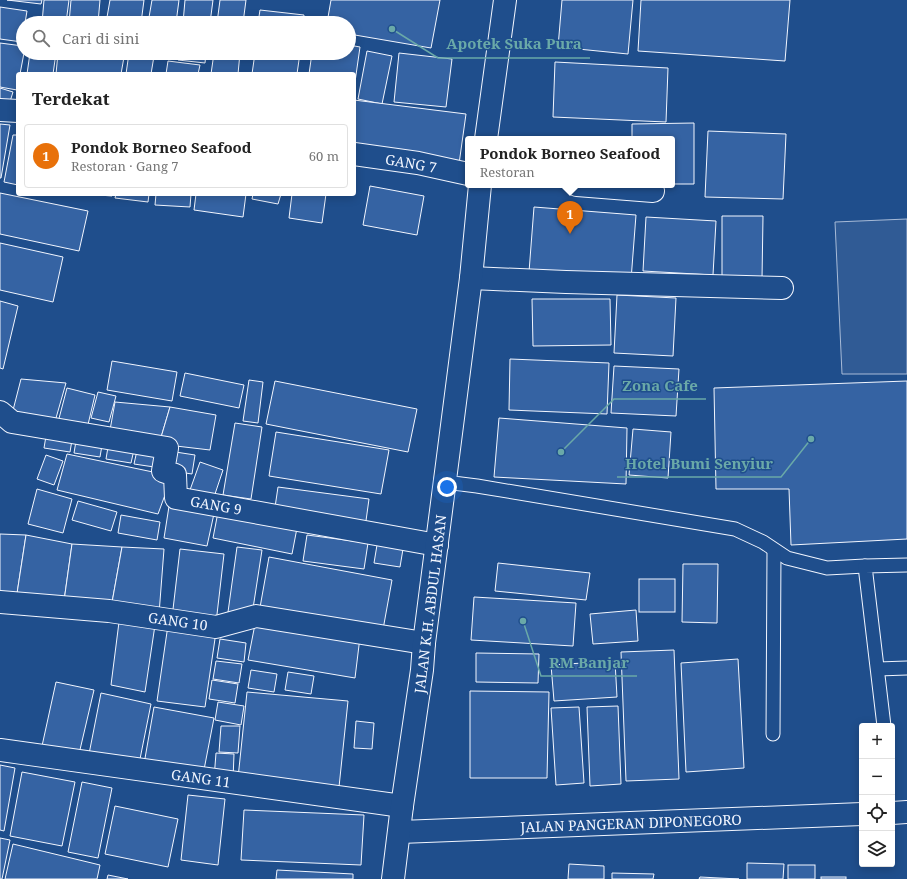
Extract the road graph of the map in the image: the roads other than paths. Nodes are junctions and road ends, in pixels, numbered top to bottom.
1 (504, 0) edge
2 (0, 110) edge
3 (16, 112) edge
4 (486, 136) edge
5 (356, 154) edge
6 (465, 173) edge
7 (480, 188) edge
8 (610, 188) edge
9 (654, 192) dead end
10 (471, 278) junction
11 (782, 288) dead end
12 (0, 412) edge
13 (445, 482) junction
14 (437, 546) junction
15 (774, 550) junction
16 (907, 565) edge
17 (865, 566) junction
18 (0, 602) edge
19 (424, 643) junction
20 (878, 668) junction
21 (907, 668) edge
22 (884, 723) edge
23 (773, 734) dead end
24 (0, 750) edge
25 (402, 806) junction
26 (859, 814) edge
27 (400, 832) junction
28 (393, 879) edge

1 - 4 street
2 - 3 street
5 - 6 street, GANG 7
7 - 10 street, JALAN K.H. ABDUL HASAN
8 - 9 street
10 - 11 street
10 - 13 street, JALAN K.H. ABDUL HASAN
12 - 14 street, GANG 9
13 - 14 street, JALAN K.H. ABDUL HASAN
13 - 15 lane
14 - 19 street, JALAN K.H. ABDUL HASAN
15 - 17 lane
15 - 23 lane
16 - 17 lane
17 - 20 lane
18 - 19 street, GANG 10
19 - 25 street, JALAN K.H. ABDUL HASAN
20 - 21 lane
20 - 22 lane
24 - 25 street, GANG 11
25 - 27 street, JALAN K.H. ABDUL HASAN
26 - 27 street, JALAN PANGERAN DIPONEGORO
27 - 28 street, JALAN K.H. ABDUL HASAN

